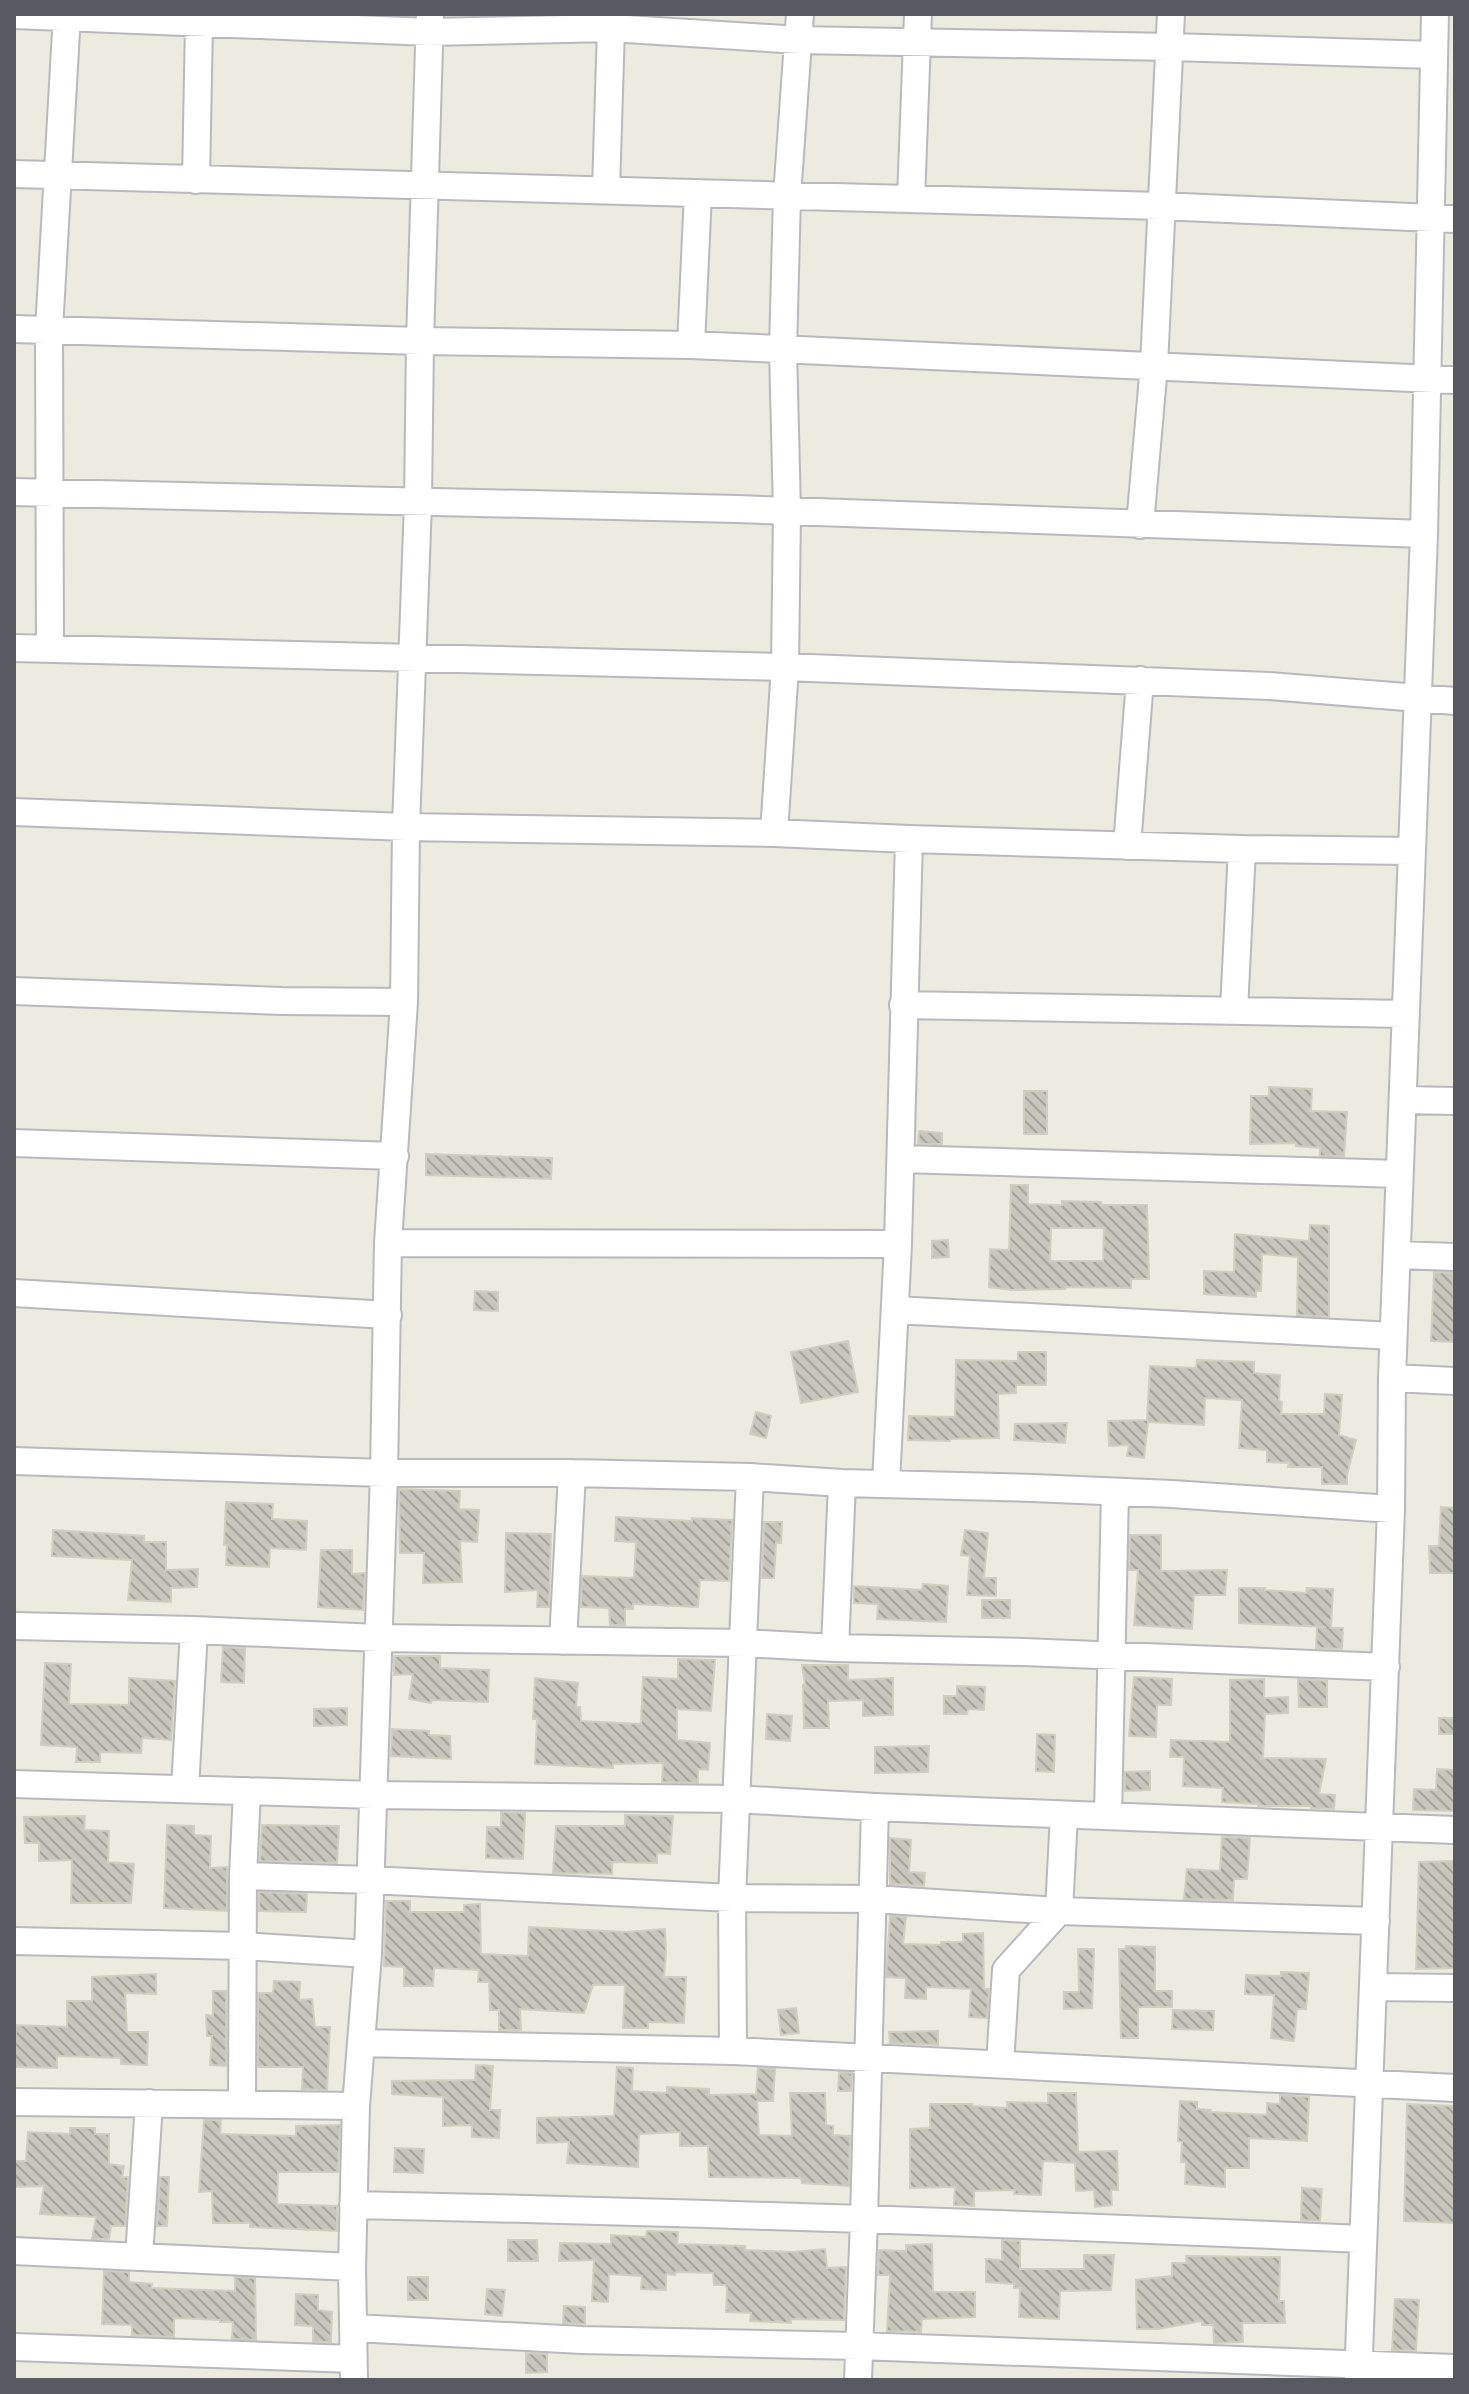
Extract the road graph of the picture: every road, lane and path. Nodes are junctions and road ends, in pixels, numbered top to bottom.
1 (918, 14) edge
2 (1171, 14) edge
3 (1435, 14) edge
4 (14, 15) edge
5 (67, 16) edge
6 (146, 17) edge
7 (199, 23) junction
8 (430, 23) edge
9 (799, 27) edge
10 (611, 28) junction
11 (917, 42) junction
12 (1170, 47) junction
13 (1433, 55) junction
14 (14, 174) edge
15 (58, 176) junction
16 (196, 180) junction
17 (424, 187) junction
18 (606, 189) junction
19 (698, 193) junction
20 (787, 196) junction
21 (911, 199) junction
22 (1160, 206) junction
23 (1442, 219) edge
24 (14, 329) edge
25 (49, 330) junction
26 (420, 341) junction
27 (691, 345) junction
28 (783, 350) junction
29 (1154, 365) junction
30 (1426, 380) junction
31 (1455, 380) edge
32 (14, 492) edge
33 (48, 494) junction
34 (418, 503) junction
35 (787, 511) junction
36 (1140, 525) junction
37 (1424, 534) junction
38 (14, 648) edge
39 (50, 649) junction
40 (413, 658) junction
41 (785, 667) junction
42 (1140, 680) junction
43 (1419, 699) junction
44 (1455, 701) edge
45 (14, 812) edge
46 (406, 827) junction
47 (774, 833) junction
48 (909, 839) junction
49 (1127, 846) junction
50 (1242, 849) junction
51 (1412, 851) junction
52 (14, 991) edge
53 (404, 1002) junction
54 (903, 1005) junction
55 (1234, 1010) junction
56 (1406, 1014) junction
57 (1403, 1100) junction
58 (1455, 1101) edge
59 (14, 1143) edge
60 (395, 1156) junction
61 (901, 1159) junction
62 (1399, 1174) junction
63 (388, 1243) junction
64 (898, 1244) junction
65 (1397, 1255) junction
66 (1455, 1257) edge
67 (14, 1293) edge
68 (895, 1310) junction
69 (388, 1315) junction
70 (1393, 1336) junction
71 (1392, 1378) junction
72 (1455, 1381) edge
73 (14, 1461) edge
74 (384, 1473) junction
75 (572, 1473) junction
76 (750, 1477) junction
77 (842, 1483) junction
78 (886, 1483) junction
79 (1115, 1492) junction
80 (1391, 1509) junction
81 (14, 1626) edge
82 (194, 1630) junction
83 (378, 1638) junction
84 (563, 1641) junction
85 (744, 1643) junction
86 (835, 1648) junction
87 (1110, 1656) junction
88 (1386, 1667) junction
89 (14, 1784) edge
90 (185, 1789) junction
91 (247, 1791) junction
92 (373, 1795) junction
93 (735, 1799) junction
94 (875, 1807) junction
95 (1064, 1815) junction
96 (1108, 1816) junction
97 (1379, 1826) junction
98 (1455, 1830) edge
99 (243, 1876) junction
100 (370, 1880) junction
101 (732, 1898) junction
102 (873, 1899) junction
103 (1059, 1911) junction
104 (1376, 1921) junction
105 (14, 1941) edge
106 (243, 1946) junction
107 (368, 1954) junction
108 (1374, 1987) junction
109 (1455, 1988) edge
110 (361, 2043) junction
111 (733, 2051) junction
112 (868, 2059) junction
113 (1000, 2064) junction
114 (1369, 2084) junction
115 (1455, 2088) edge
116 (14, 2102) edge
117 (149, 2103) junction
118 (242, 2104) junction
119 (356, 2106) junction
120 (353, 2205) junction
121 (864, 2219) junction
122 (1363, 2239) junction
123 (14, 2251) edge
124 (139, 2257) junction
125 (352, 2267) junction
126 (355, 2328) junction
127 (859, 2346) junction
128 (14, 2347) edge
129 (1455, 2368) edge
130 (354, 2370) edge
131 (1359, 2372) edge
132 (858, 2380) edge

1 - 11 street
2 - 12 street
3 - 13 street
4 - 5 street
5 - 6 street
5 - 15 street
6 - 7 street
7 - 8 street
7 - 16 street
8 - 10 street
8 - 17 street
9 - 10 street
9 - 11 street
9 - 20 street
10 - 18 street
11 - 12 street
11 - 21 street
12 - 13 street
12 - 22 street
13 - 23 street
14 - 15 street
15 - 16 street
15 - 25 street
16 - 17 street
17 - 18 street
17 - 26 street
18 - 19 street
19 - 20 street
19 - 27 street
20 - 21 street
20 - 28 street
21 - 22 street
22 - 23 street
22 - 29 street
23 - 30 street
24 - 25 street
25 - 26 street
25 - 33 street
26 - 27 street
26 - 34 street
27 - 28 street
28 - 29 street
28 - 35 street
29 - 30 street
29 - 36 street
30 - 31 street
30 - 37 street
32 - 33 street
33 - 34 street
33 - 39 street
34 - 35 street
34 - 40 street
35 - 36 street
35 - 41 street
36 - 37 street
37 - 43 street
38 - 39 street
39 - 40 street
40 - 41 street
40 - 46 street
41 - 42 street
41 - 47 street
42 - 43 street
42 - 49 street
43 - 44 street
43 - 51 street
45 - 46 street
46 - 47 street
46 - 53 street
47 - 48 street
48 - 49 street
48 - 54 street
49 - 50 street
50 - 51 street
50 - 55 street
51 - 56 street
52 - 53 street
53 - 60 street
54 - 55 street
54 - 61 street
55 - 56 street
56 - 57 street
57 - 58 street
57 - 62 street
59 - 60 street
60 - 63 street
61 - 62 street
61 - 64 street
62 - 65 street
63 - 64 street
63 - 69 street
64 - 68 street
65 - 66 street
65 - 70 street
67 - 69 street
68 - 70 street
68 - 78 street
69 - 74 street
70 - 71 street
71 - 72 street
71 - 80 street
73 - 74 street
74 - 75 street
74 - 83 street
75 - 76 street
75 - 84 street
76 - 77 street
76 - 85 street
77 - 78 street
77 - 86 street
78 - 79 street
79 - 80 street
79 - 87 street
80 - 88 street
81 - 82 street
82 - 83 street
82 - 90 street
83 - 84 street
83 - 92 street
84 - 85 street
85 - 86 street
85 - 93 street
86 - 87 street
87 - 88 street
87 - 96 street
88 - 97 street
89 - 90 street
90 - 91 street
91 - 92 street
91 - 99 street
92 - 93 street
92 - 100 street
93 - 94 street
93 - 101 street
94 - 95 street
94 - 102 street
95 - 96 street
95 - 103 street
96 - 97 street
97 - 98 street
97 - 104 street
99 - 100 street
99 - 106 street
100 - 101 street
100 - 107 street
101 - 102 street
101 - 111 street
102 - 103 street
102 - 112 street
103 - 104 street
103 - 113 street
104 - 108 street
105 - 106 street
106 - 107 street
106 - 118 street
107 - 110 street
108 - 109 street
108 - 114 street
110 - 111 street
110 - 119 street
111 - 112 street
112 - 113 street
112 - 121 street
113 - 114 street
114 - 115 street
114 - 122 street
116 - 117 street
117 - 118 street
117 - 124 street
118 - 119 street
119 - 120 street
120 - 121 street
120 - 125 street
121 - 122 street
121 - 127 street
122 - 131 street
123 - 124 street
124 - 125 street
125 - 126 street
126 - 127 street
126 - 130 street
127 - 131 street
127 - 132 street
128 - 130 street
129 - 131 street

